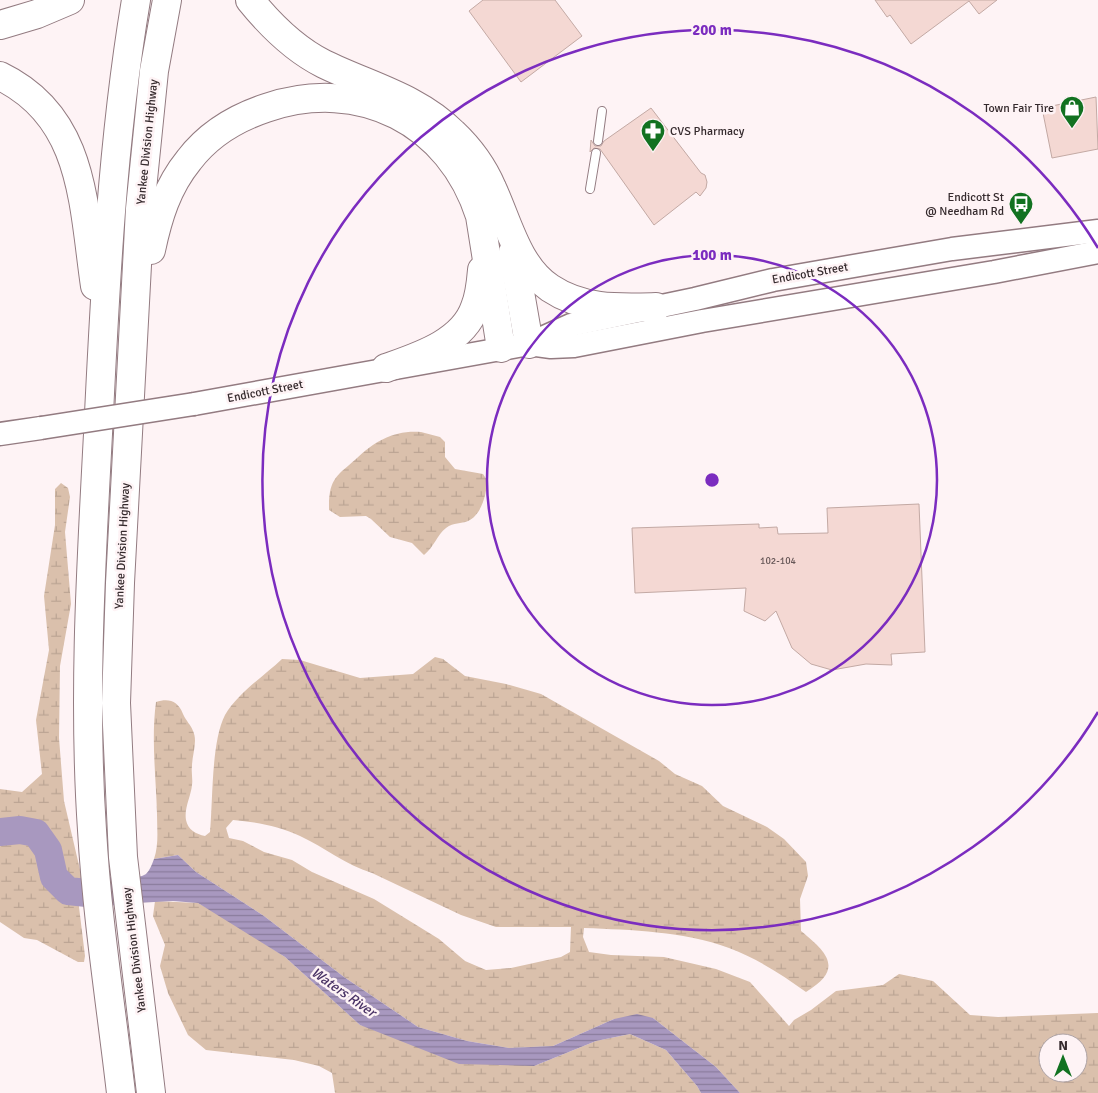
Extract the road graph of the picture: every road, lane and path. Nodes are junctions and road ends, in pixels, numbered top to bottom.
1 (70, 0) edge
2 (136, 0) edge
3 (168, 0) edge
4 (250, 0) edge
5 (0, 25) edge
6 (0, 76) edge
7 (602, 111) dead end
8 (598, 141) dead end
9 (596, 153) dead end
10 (590, 188) dead end
11 (1098, 230) edge
12 (496, 231) junction
13 (1098, 252) edge
14 (656, 307) junction
15 (134, 332) junction
16 (103, 336) junction
17 (529, 344) junction
18 (502, 348) junction
19 (386, 368) junction
20 (0, 434) edge
21 (121, 1093) edge
22 (151, 1093) edge

1 - 5 highway
2 - 16 highway
3 - 15 highway, Yankee Division Highway
4 - 12 highway
6 - 16 highway
7 - 8 lane
9 - 10 lane
11 - 14 main road, Endicott Street
12 - 14 highway
12 - 15 highway
12 - 17 highway
12 - 18 highway
12 - 19 highway
13 - 17 main road, Endicott Street
14 - 17 main road, Endicott Street
15 - 22 highway, Yankee Division Highway
16 - 21 highway
17 - 18 main road, Endicott Street
18 - 19 main road, Endicott Street
19 - 20 main road, Endicott Street, bridge

